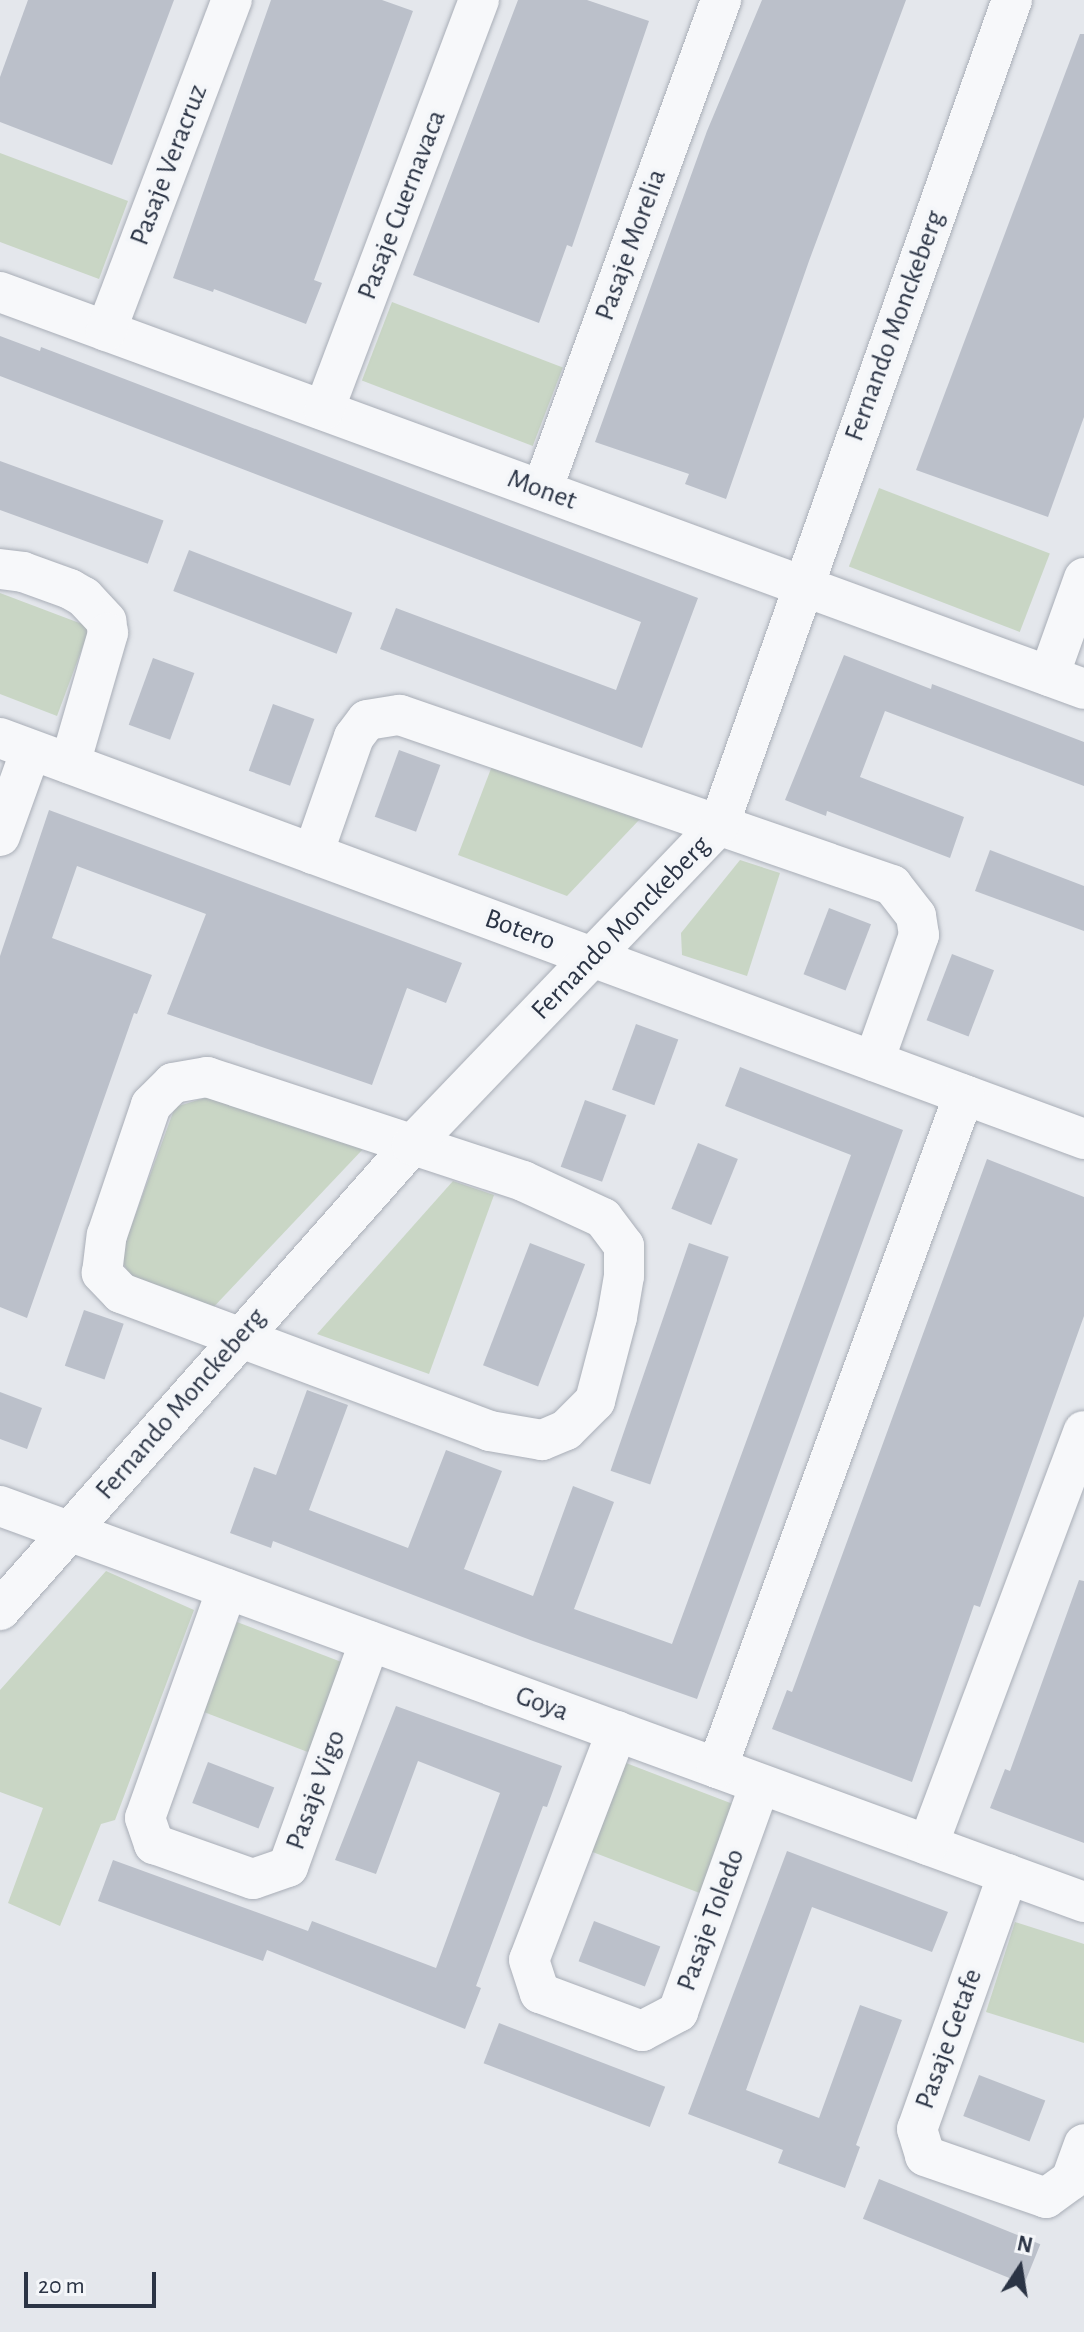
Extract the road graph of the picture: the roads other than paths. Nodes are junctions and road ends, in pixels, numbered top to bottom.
1 (232, 0) edge
2 (479, 0) edge
3 (721, 0) edge
4 (1012, 0) edge
5 (0, 292) edge
6 (106, 331) junction
7 (324, 410) junction
8 (542, 490) junction
9 (0, 569) edge
10 (1084, 578) edge
11 (801, 585) junction
12 (1066, 683) edge
13 (15, 744) edge
14 (70, 764) junction
15 (719, 825) junction
16 (0, 836) edge
17 (313, 854) junction
18 (594, 958) junction
19 (874, 1061) junction
20 (964, 1095) junction
21 (1084, 1139) edge
22 (412, 1145) junction
23 (238, 1337) junction
24 (1084, 1431) edge
25 (0, 1506) edge
26 (70, 1531) junction
27 (227, 1589) junction
28 (0, 1610) edge
29 (370, 1641) junction
30 (617, 1731) junction
31 (717, 1768) junction
32 (760, 1784) junction
33 (928, 1845) junction
34 (1008, 1874) junction
35 (1084, 1902) edge
36 (1084, 2144) edge

1 - 6 street, Pasaje Veracruz
2 - 7 street, Pasaje Cuernavaca
3 - 8 street, Pasaje Morelia
4 - 11 street, Fernando Monckeberg
5 - 6 street, Monet
6 - 7 street, Monet
7 - 8 street, Monet
8 - 11 street, Monet
9 - 14 street
10 - 12 street
11 - 12 street, Monet
11 - 15 street, Fernando Monckeberg
13 - 14 street, Botero
13 - 16 street
14 - 17 street, Botero
15 - 17 street
15 - 18 street, Fernando Monckeberg
15 - 19 street
17 - 18 street, Botero
18 - 19 street, Botero
18 - 22 street, Fernando Monckeberg
19 - 20 street, Botero
20 - 21 street, Botero
20 - 31 street
22 - 23 street, Fernando Monckeberg
22 - 23 street
22 - 23 street
23 - 26 street, Fernando Monckeberg
24 - 33 street
25 - 26 street, Goya
26 - 27 street, Goya
26 - 28 street, Fernando Monckeberg
27 - 29 street, Goya
27 - 29 street, Pasaje Vigo
29 - 30 street, Goya
30 - 31 street, Goya
30 - 32 street, Pasaje Toledo
31 - 32 street, Goya
32 - 33 street, Goya
33 - 34 street, Goya
34 - 35 street, Goya
34 - 36 street, Pasaje Getafe

